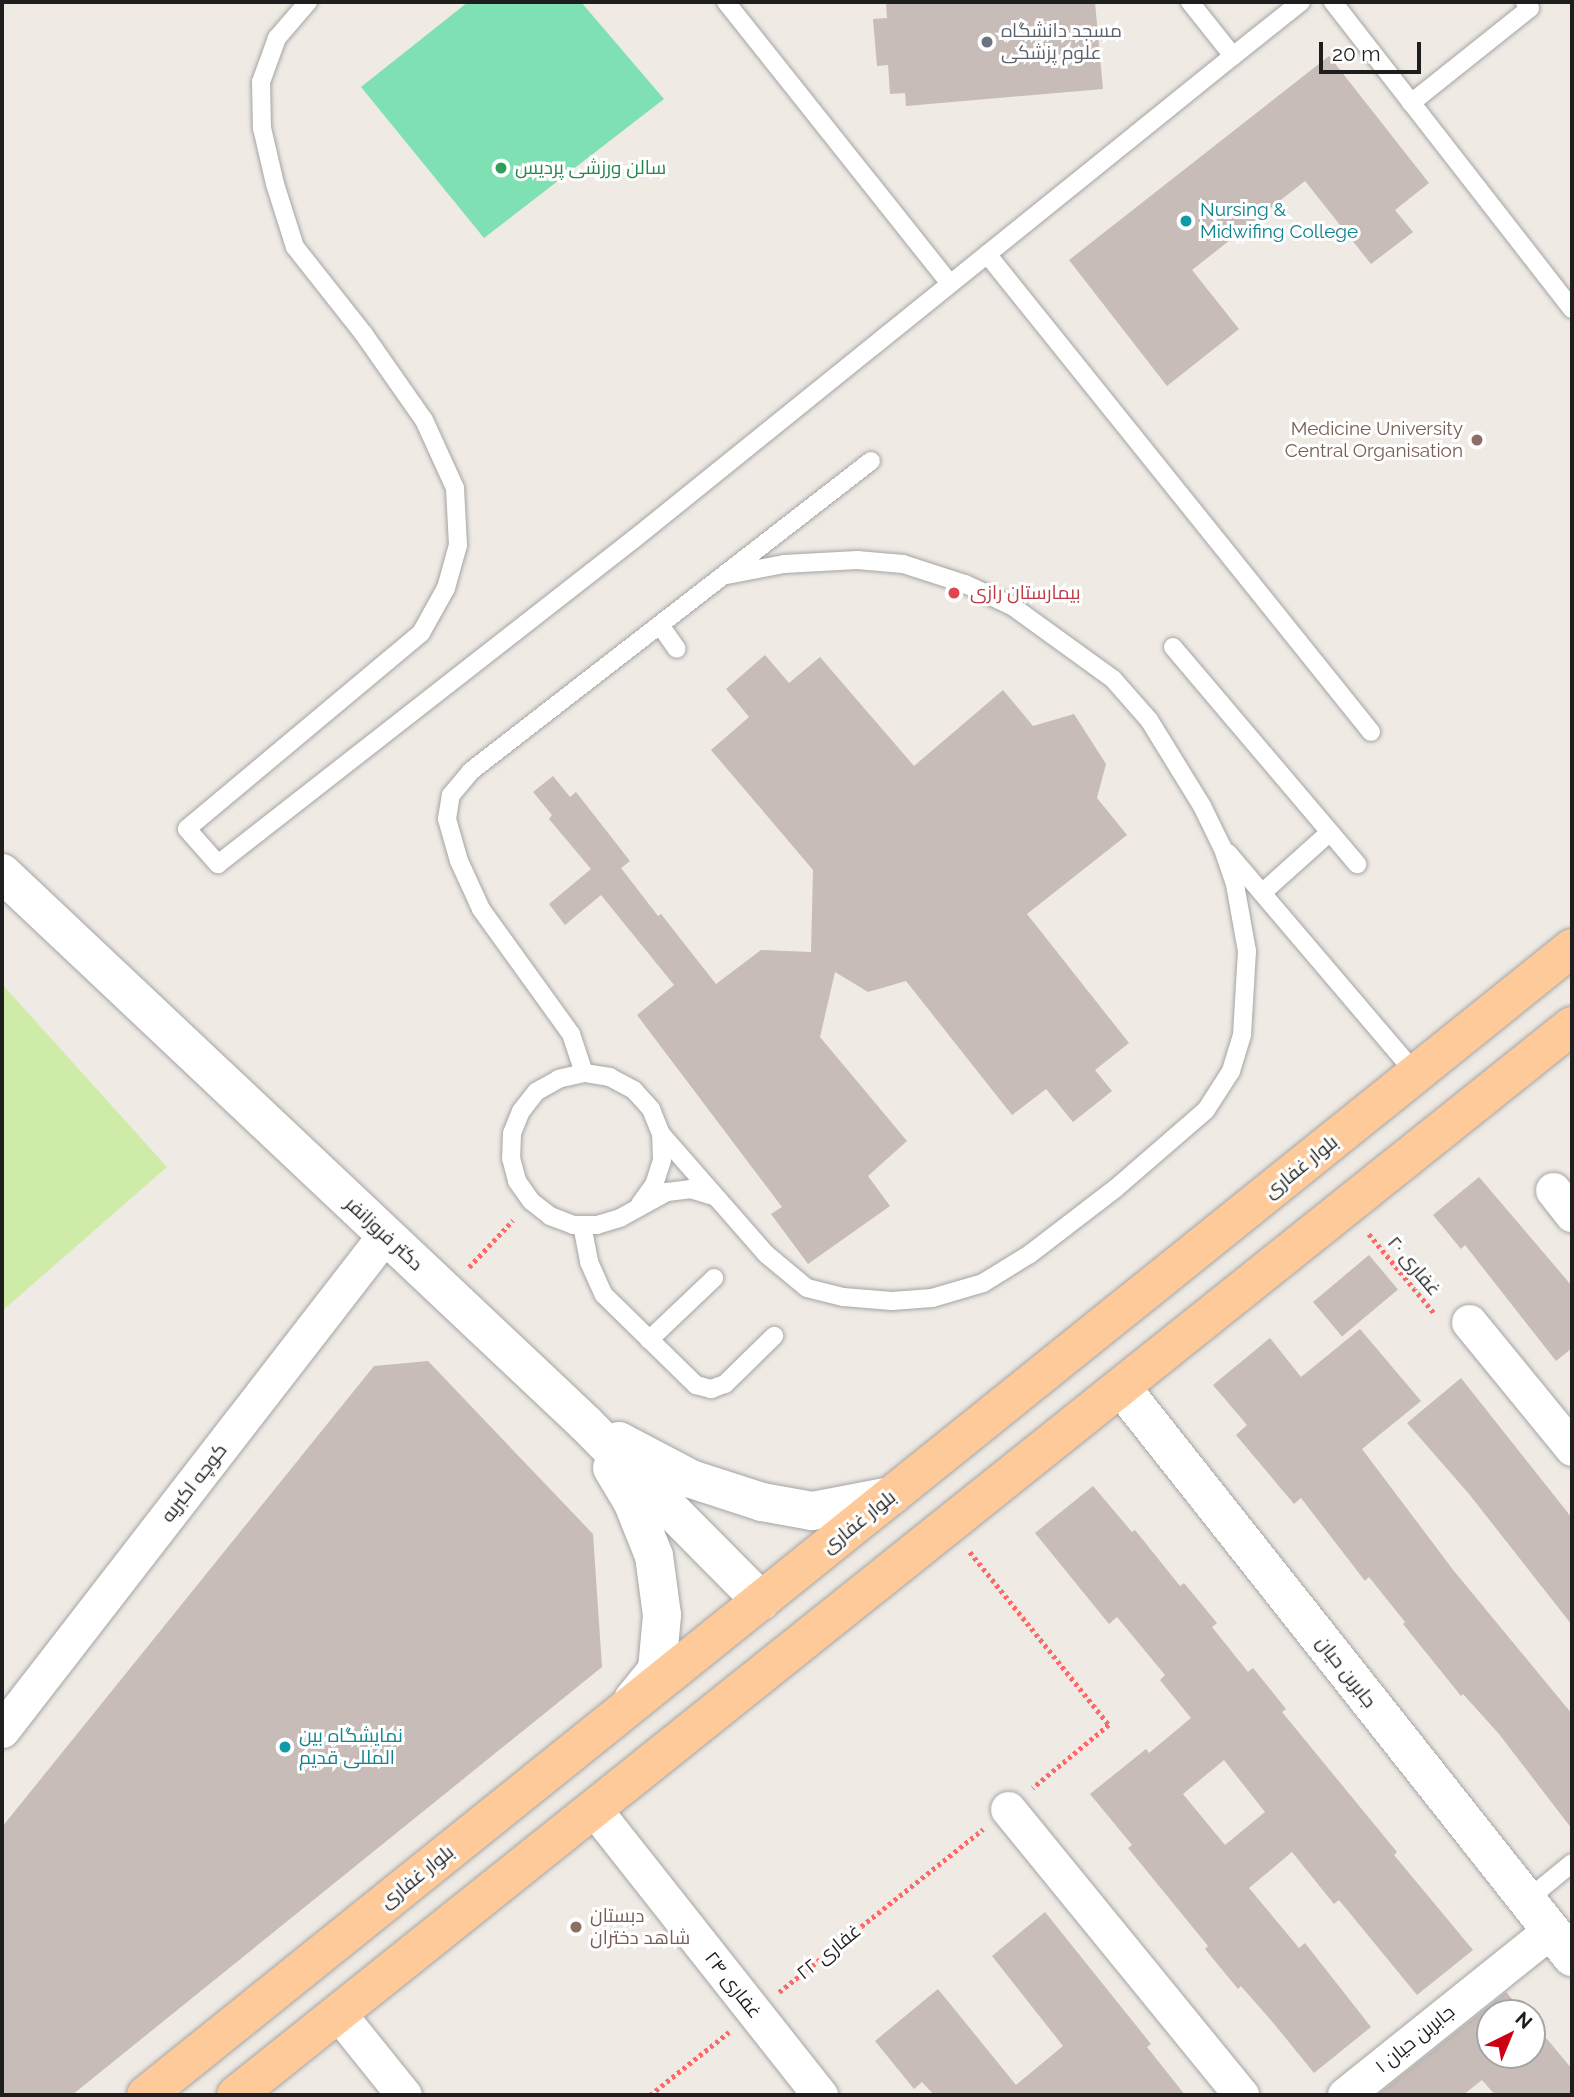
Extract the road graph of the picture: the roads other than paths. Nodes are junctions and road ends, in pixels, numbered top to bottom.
1 (308, 2) edge
2 (726, 2) edge
3 (1189, 2) edge
4 (1301, 2) edge
5 (1333, 2) edge
6 (1525, 2) edge
7 (1233, 56) junction
8 (1411, 103) junction
9 (987, 254) junction
10 (950, 284) junction
11 (1571, 303) edge
12 (871, 461) dead end
13 (727, 575) junction
14 (660, 625) junction
15 (1173, 647) dead end
16 (677, 649) dead end
17 (1371, 732) dead end
18 (1330, 832) junction
19 (1222, 847) junction
20 (1357, 864) dead end
21 (2, 873) edge
22 (1262, 893) junction
23 (1572, 948) edge
24 (1572, 1026) edge
25 (584, 1073) junction
26 (1416, 1074) junction
27 (661, 1134) junction
28 (713, 1196) junction
29 (640, 1204) junction
30 (582, 1225) junction
31 (385, 1235) junction
32 (714, 1278) dead end
33 (1469, 1322) road end
34 (774, 1336) dead end
35 (649, 1340) junction
36 (1121, 1387) junction
37 (586, 1424) junction
38 (1572, 1448) edge
39 (891, 1496) junction
40 (761, 1601) junction
41 (624, 1711) junction
42 (2, 1730) edge
43 (594, 1809) junction
44 (1008, 1809) road end
45 (1572, 1863) edge
46 (1527, 1900) junction
47 (1562, 1943) edge
48 (338, 2013) junction
49 (146, 2095) edge
50 (236, 2095) edge
51 (404, 2095) edge
52 (820, 2095) edge
53 (1241, 2095) edge
54 (1345, 2095) edge

1 - 10 lane
2 - 10 lane
3 - 7 lane
4 - 7 lane
5 - 8 lane
6 - 8 lane
7 - 9 lane
8 - 11 lane
9 - 10 lane
9 - 17 lane
12 - 13 lane
13 - 14 lane
13 - 19 lane
14 - 16 lane
14 - 25 lane
15 - 18 lane
18 - 20 lane
18 - 22 lane
19 - 22 lane
19 - 28 lane
21 - 31 street, دکتر فروزانفر
22 - 26 lane
23 - 26 main road, بلوار غفاری
24 - 36 main road
25 - 27 lane
25 - 30 lane
26 - 39 main road, بلوار غفاری
27 - 28 lane
27 - 29 lane
28 - 29 lane
29 - 30 lane
30 - 35 lane
31 - 37 street, دکتر فروزانفر
31 - 42 street, کوچه اکبریه
32 - 35 lane
33 - 38 street
34 - 35 lane
36 - 43 main road
36 - 46 street, جابربن حیان
37 - 39 street
37 - 40 street, دکتر فروزانفر
37 - 41 street
39 - 40 main road, بلوار غفاری
40 - 41 main road, بلوار غفاری
41 - 49 main road, بلوار غفاری
43 - 48 main road
43 - 52 street, غفاری ۲۴
44 - 53 street
45 - 46 lane
46 - 47 street, جابربن حیان
47 - 54 street, جابربن حیان ۱
48 - 50 main road
48 - 51 street

